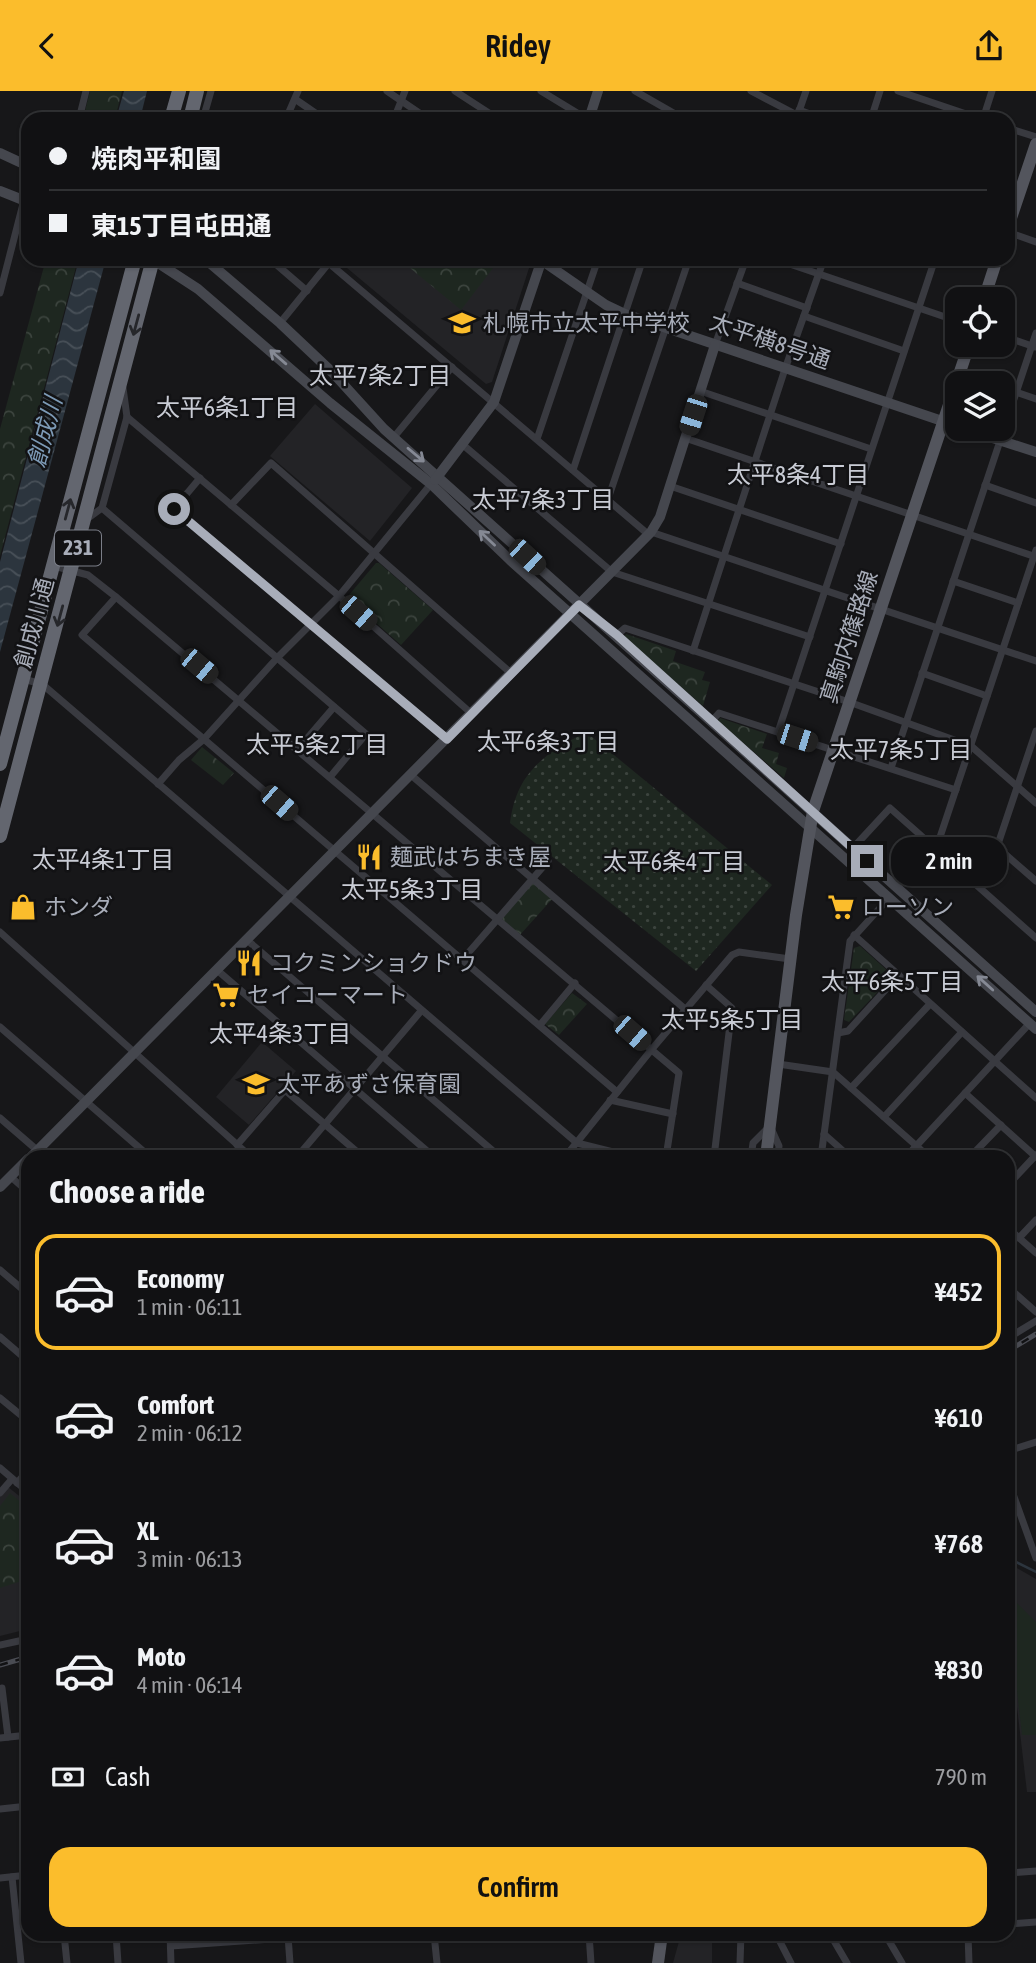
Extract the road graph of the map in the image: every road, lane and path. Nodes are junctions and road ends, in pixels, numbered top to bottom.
1 (86, 91) edge
2 (179, 91) edge
3 (197, 91) edge
4 (211, 91) edge
5 (387, 91) edge
6 (405, 91) edge
7 (455, 91) edge
8 (541, 91) edge
9 (598, 91) edge
10 (635, 91) edge
11 (751, 91) edge
12 (806, 91) edge
13 (880, 91) edge
14 (898, 91) edge
15 (992, 91) edge
16 (296, 95) edge
17 (402, 101) junction
18 (81, 112) edge
19 (173, 112) edge
20 (192, 112) edge
21 (205, 112) edge
22 (289, 112) edge
23 (316, 112) edge
24 (397, 112) edge
25 (418, 112) edge
26 (487, 112) edge
27 (576, 112) edge
28 (590, 112) edge
29 (672, 112) edge
30 (791, 112) edge
31 (798, 112) edge
32 (873, 112) edge
33 (961, 112) edge
34 (984, 112) edge
35 (1015, 130) edge
36 (1036, 137) edge
37 (1036, 144) edge
38 (0, 153) edge
39 (21, 163) edge
40 (0, 191) edge
41 (21, 197) edge
42 (1015, 206) edge
43 (21, 218) edge
44 (1015, 234) edge
45 (1036, 242) edge
46 (133, 266) edge
47 (150, 266) edge
48 (163, 266) edge
49 (213, 266) edge
50 (278, 266) edge
51 (324, 266) edge
52 (334, 266) edge
53 (540, 266) edge
54 (550, 266) edge
55 (596, 266) edge
56 (641, 266) edge
57 (686, 266) edge
58 (743, 266) edge
59 (796, 266) edge
60 (822, 266) edge
61 (931, 266) edge
62 (995, 266) edge
63 (819, 274) junction
64 (1, 282) edge
65 (737, 283) junction
66 (988, 287) edge
67 (307, 291) junction
68 (587, 292) junction
69 (0, 293) edge
70 (919, 308) junction
71 (805, 312) junction
72 (625, 314) junction
73 (945, 317) edge
74 (280, 323) junction
75 (664, 327) junction
76 (1036, 333) edge
77 (1015, 340) edge
78 (715, 345) junction
79 (1034, 347) edge
80 (904, 351) junction
81 (965, 357) edge
82 (452, 367) junction
83 (785, 369) junction
84 (122, 377) junction
85 (700, 391) junction
86 (1016, 392) junction
87 (1015, 395) edge
88 (1036, 399) edge
89 (494, 402) junction
90 (887, 403) junction
91 (771, 415) junction
92 (127, 417) junction
93 (943, 421) junction
94 (394, 437) junction
95 (685, 438) junction
96 (537, 439) junction
97 (1000, 441) edge
98 (1003, 441) edge
99 (462, 444) junction
100 (871, 449) junction
101 (1036, 452) edge
102 (755, 463) junction
103 (573, 470) junction
104 (439, 475) junction
105 (200, 478) junction
106 (430, 484) junction
107 (670, 485) junction
108 (985, 485) junction
109 (856, 496) junction
110 (608, 499) junction
111 (1036, 503) edge
112 (231, 505) junction
113 (102, 508) junction
114 (740, 510) junction
115 (912, 515) junction
116 (85, 521) junction
117 (650, 533) junction
118 (969, 534) junction
119 (841, 544) junction
120 (374, 553) junction
121 (1035, 555) edge
122 (724, 557) junction
123 (53, 565) junction
124 (72, 570) junction
125 (612, 572) junction
126 (953, 581) junction
127 (826, 590) junction
128 (338, 596) junction
129 (116, 597) junction
130 (709, 603) junction
131 (1018, 603) junction
132 (881, 608) junction
133 (575, 610) junction
134 (311, 625) junction
135 (938, 628) junction
136 (617, 635) junction
137 (810, 637) junction
138 (1003, 650) junction
139 (693, 651) junction
140 (277, 658) junction
141 (1036, 661) edge
142 (922, 673) junction
143 (512, 674) junction
144 (23, 679) junction
145 (42, 684) junction
146 (794, 684) junction
147 (987, 696) junction
148 (240, 700) junction
149 (849, 702) junction
150 (334, 707) junction
151 (472, 714) junction
152 (711, 722) junction
153 (906, 722) junction
154 (1036, 731) edge
155 (778, 732) junction
156 (204, 739) junction
157 (447, 739) junction
158 (971, 745) junction
159 (298, 749) junction
160 (834, 750) junction
161 (0, 764) edge
162 (891, 768) junction
163 (411, 775) junction
164 (330, 777) junction
165 (158, 784) junction
166 (1017, 786) junction
167 (956, 790) junction
168 (1036, 803) edge
169 (813, 811) junction
170 (374, 813) junction
171 (811, 826) junction
172 (0, 836) edge
173 (934, 847) junction
174 (853, 848) junction
175 (335, 852) junction
176 (548, 861) dead end
177 (533, 879) junction
178 (1036, 881) edge
179 (896, 887) junction
180 (289, 898) junction
181 (890, 898) junction
182 (498, 918) junction
183 (1036, 925) edge
184 (0, 932) edge
185 (855, 935) junction
186 (1033, 935) edge
187 (247, 940) junction
188 (463, 959) junction
189 (790, 959) junction
190 (217, 970) junction
191 (899, 975) junction
192 (575, 983) junction
193 (706, 985) junction
194 (930, 1004) junction
195 (685, 1009) junction
196 (421, 1011) junction
197 (1034, 1020) edge
198 (540, 1025) junction
199 (0, 1027) edge
200 (961, 1032) junction
201 (838, 1033) junction
202 (652, 1049) junction
203 (134, 1053) junction
204 (383, 1056) junction
205 (995, 1061) junction
206 (778, 1064) junction
207 (833, 1072) junction
208 (852, 1088) junction
209 (355, 1089) junction
210 (617, 1092) junction
211 (965, 1093) junction
212 (1036, 1098) edge
213 (610, 1100) junction
214 (86, 1101) junction
215 (673, 1114) junction
216 (884, 1117) junction
217 (0, 1118) edge
218 (325, 1124) junction
219 (1001, 1125) junction
220 (770, 1126) junction
221 (824, 1134) junction
222 (576, 1143) junction
223 (237, 1145) junction
224 (916, 1146) junction
225 (29, 1150) edge
226 (41, 1150) edge
227 (142, 1150) edge
228 (243, 1150) edge
229 (303, 1150) edge
230 (355, 1150) edge
231 (426, 1150) edge
232 (492, 1150) edge
233 (570, 1150) edge
234 (603, 1150) edge
235 (667, 1150) edge
236 (715, 1150) edge
237 (752, 1150) edge
238 (767, 1150) edge
239 (779, 1150) edge
240 (822, 1150) edge
241 (842, 1150) edge
242 (912, 1150) edge
243 (921, 1150) edge
244 (977, 1150) edge
245 (1036, 1156) edge
246 (21, 1168) edge
247 (11, 1177) junction
248 (1015, 1178) edge
249 (21, 1186) edge
250 (0, 1187) edge
251 (1036, 1220) edge
252 (1015, 1234) edge
253 (1019, 1238) junction
254 (1036, 1253) edge
255 (0, 1270) edge
256 (21, 1288) edge
257 (1015, 1293) edge
258 (1036, 1312) edge
259 (1036, 1321) edge
260 (1015, 1334) edge
261 (0, 1337) edge
262 (21, 1355) edge
263 (0, 1398) edge
264 (21, 1416) edge
265 (1036, 1441) edge
266 (1015, 1446) edge
267 (0, 1468) edge
268 (21, 1476) edge
269 (15, 1481) junction
270 (21, 1486) edge
271 (0, 1493) edge
272 (1015, 1500) edge
273 (1036, 1558) edge
274 (21, 1640) edge
275 (0, 1645) edge
276 (2, 1688) dead end
277 (4, 1738) edge
278 (21, 1807) edge
279 (0, 1809) edge
280 (1036, 1871) edge
281 (1015, 1873) edge
282 (21, 1876) edge
283 (12, 1877) junction
284 (0, 1878) edge
285 (1036, 1923) edge
286 (1015, 1924) edge
287 (65, 1941) edge
288 (116, 1941) edge
289 (171, 1941) edge
290 (208, 1941) edge
291 (288, 1941) edge
292 (435, 1941) edge
293 (589, 1941) edge
294 (661, 1941) edge
295 (741, 1941) edge
296 (779, 1941) edge
297 (834, 1941) edge
298 (889, 1941) edge
299 (968, 1941) edge
300 (171, 1946) junction
301 (21, 1963) edge
302 (67, 1963) edge
303 (118, 1963) edge
304 (171, 1963) edge
305 (290, 1963) edge
306 (437, 1963) edge
307 (591, 1963) edge
308 (658, 1963) edge
309 (740, 1963) edge
310 (790, 1963) edge
311 (847, 1963) edge
312 (902, 1963) edge
313 (970, 1963) edge

1 - 18 street
2 - 19 highway
3 - 20 highway
4 - 21 street
5 - 17 street
6 - 17 street
7 - 26 street
8 - 27 street
9 - 28 street
10 - 29 street
11 - 30 street
12 - 31 street
13 - 32 street
14 - 33 street
15 - 34 street
16 - 22 street
16 - 23 street
17 - 24 street
17 - 25 street
35 - 36 street
37 - 42 main road
38 - 39 street
40 - 41 street
43 - 64 street
44 - 45 street
123 -> 46 highway, 創成川通 / 231
47 -> 84 highway, 創成川通 / 231
106 -> 48 street
49 - 74 street
50 - 67 street
51 - 67 street
52 - 82 street
53 - 89 street
54 - 68 street, 太平横8号通
55 - 68 street
56 - 72 street
57 - 75 street
58 - 65 street
59 - 63 street
60 - 63 street
61 - 70 street
62 - 66 main road
63 - 70 street
63 - 71 street
64 - 69 street
65 - 71 street
65 - 78 street
67 - 74 street
68 - 72 street, 太平横8号通
68 - 96 street
70 - 73 street
70 - 80 street
71 - 80 street
71 - 83 street
72 - 75 street, 太平横8号通
72 - 103 street
74 - 94 street
75 - 78 street, 太平横8号通
75 - 110 street
76 - 79 street
77 - 79 street
78 - 83 street, 太平横8号通
78 - 85 street
79 - 86 street
80 - 90 street
81 - 93 main road, 真駒内篠路線
82 - 89 street
82 - 94 street
83 - 90 street, 太平横8号通
83 - 91 street
84 - 92 street
84 - 116 highway, 創成川通 / 231
85 - 91 street
85 - 95 street
86 - 87 street
86 - 88 street
89 - 96 street
89 - 99 street
90 - 93 street, 太平横8号通
90 - 100 street
91 - 100 street
91 - 102 street
92 - 105 street
92 - 113 street
93 - 115 main road, 真駒内篠路線
94 -> 104 street
95 - 102 street
95 - 107 street
96 - 103 street
97 - 108 street
98 - 101 street
99 - 104 street
99 - 125 street
100 - 109 street
102 - 109 street
102 - 114 street
103 - 110 street
104 - 106 street
104 - 133 street
105 - 112 street
105 - 134 street
106 - 120 street
133 -> 106 street
107 - 114 street
107 - 117 street
108 - 111 street
108 - 118 street
109 - 115 street
109 - 119 street
110 - 117 street
112 - 120 street
112 - 128 street
113 - 116 street
113 - 140 street
114 - 119 street
114 - 122 street
115 - 118 street
115 - 132 main road, 真駒内篠路線
116 - 124 highway, 創成川通 / 231
117 - 122 street
117 - 125 street
118 - 121 street
118 - 126 street
119 - 127 street
120 - 128 street
120 - 143 street
121 - 131 street
122 - 127 street
122 - 130 street
123 - 124 street
123 - 144 highway, 創成川通 / 231
124 - 129 street
124 -> 145 highway, 創成川通 / 231
125 - 130 street
125 - 133 street
126 - 131 street
126 - 135 street
127 - 132 street
127 - 137 street
128 - 134 street
128 - 151 street
129 - 148 street
129 - 156 street
130 - 137 street
130 - 139 street
131 - 138 street
132 - 135 street
132 - 149 main road, 真駒内篠路線
133 - 136 street
133 - 143 street
133 - 171 street
134 - 140 street
134 - 157 street
135 - 138 street
135 - 142 street
136 - 139 street
136 - 152 street
137 - 146 street
138 - 141 street
138 - 147 street
139 - 146 street
140 - 148 street
140 - 150 street
142 - 147 street
142 - 153 street
143 - 151 street
144 - 145 street
144 - 161 highway, 創成川通 / 231
145 - 165 street
145 - 172 highway, 創成川通 / 231
146 - 149 street
146 - 155 street
147 - 158 street
148 - 156 street
148 - 159 street
149 - 153 street
149 - 160 main road, 真駒内篠路線
150 - 159 street
150 - 164 street
151 - 157 street
152 - 155 street
152 - 169 street
153 - 158 street
153 - 162 street
154 - 166 street
155 - 160 street
156 - 165 street
156 - 175 street
157 - 163 street
158 - 166 street
158 - 167 street
159 - 164 street
160 - 162 street
160 - 169 main road, 真駒内篠路線
162 - 167 street
163 - 170 street
163 - 177 street
164 - 170 street
165 - 180 street
166 - 168 street
166 - 178 street
167 - 173 street
169 - 171 main road, 真駒内篠路線
169 - 174 street
170 - 175 street
170 - 182 street
171 - 181 street
171 - 189 main road, 真駒内篠路線
173 - 174 street
173 - 179 street
173 - 186 street
174 - 179 street
175 - 180 street
175 - 188 street
176 - 177 street
177 - 182 street
177 - 195 street
179 - 197 street
180 - 187 street
180 - 196 street
181 - 185 street
197 -> 181 street
182 - 188 street
182 - 192 street
183 - 186 street
184 - 203 street
185 - 191 street
185 - 201 street
187 - 190 street
187 - 204 street
188 - 198 street
189 - 193 street
189 - 206 main road, 真駒内篠路線
190 - 203 street
190 - 209 street
191 - 194 street
191 - 201 street
192 - 198 street
192 - 202 street
193 - 195 street
193 - 236 street
194 - 200 street
194 - 208 street
195 - 202 street
196 - 204 street
196 - 222 street
197 - 205 street
198 - 210 street
199 - 214 street
200 - 205 street
200 - 216 street
201 - 207 street
202 - 210 street
202 - 215 street
203 - 214 street
203 - 223 street
204 - 209 street
204 - 232 street
205 - 211 street
205 - 212 street
206 - 207 street
206 - 220 main road, 真駒内篠路線
207 - 208 street
207 - 221 street
208 - 216 street
209 - 218 street
209 - 231 street
210 - 213 street
211 - 219 street
211 - 224 street
213 - 215 street
213 - 222 street
214 - 226 street
214 - 227 street
215 - 235 street
216 - 224 street
217 - 225 street
218 - 223 street
218 - 229 street
218 - 230 street
219 - 244 street
219 - 245 street
220 - 237 street
220 - 238 main road, 真駒内篠路線
220 - 239 street
221 - 240 street
221 - 241 street
222 - 233 street
222 - 234 street
223 - 228 street
224 - 242 street
224 - 243 street
245 - 248 street
246 - 247 street
247 - 249 street
247 - 250 street
251 - 253 street
252 - 253 street
253 - 254 street
255 - 256 street
257 - 258 street
259 - 260 street
261 - 262 street
263 - 264 street
265 - 266 street
267 - 269 street
268 - 269 street
269 - 270 street
269 - 271 street
272 - 273 street
274 - 275 street
276 - 277 street
278 - 279 street
280 - 281 street
282 - 283 street
283 - 284 street
283 - 301 street
285 - 286 street
287 - 302 street
288 - 303 street
289 - 300 street
290 - 300 street
291 - 305 street
292 - 306 street
293 - 307 street
294 - 308 main road
295 - 309 street
296 - 310 street
297 - 311 street
298 - 312 street
299 - 313 street
300 - 304 street

